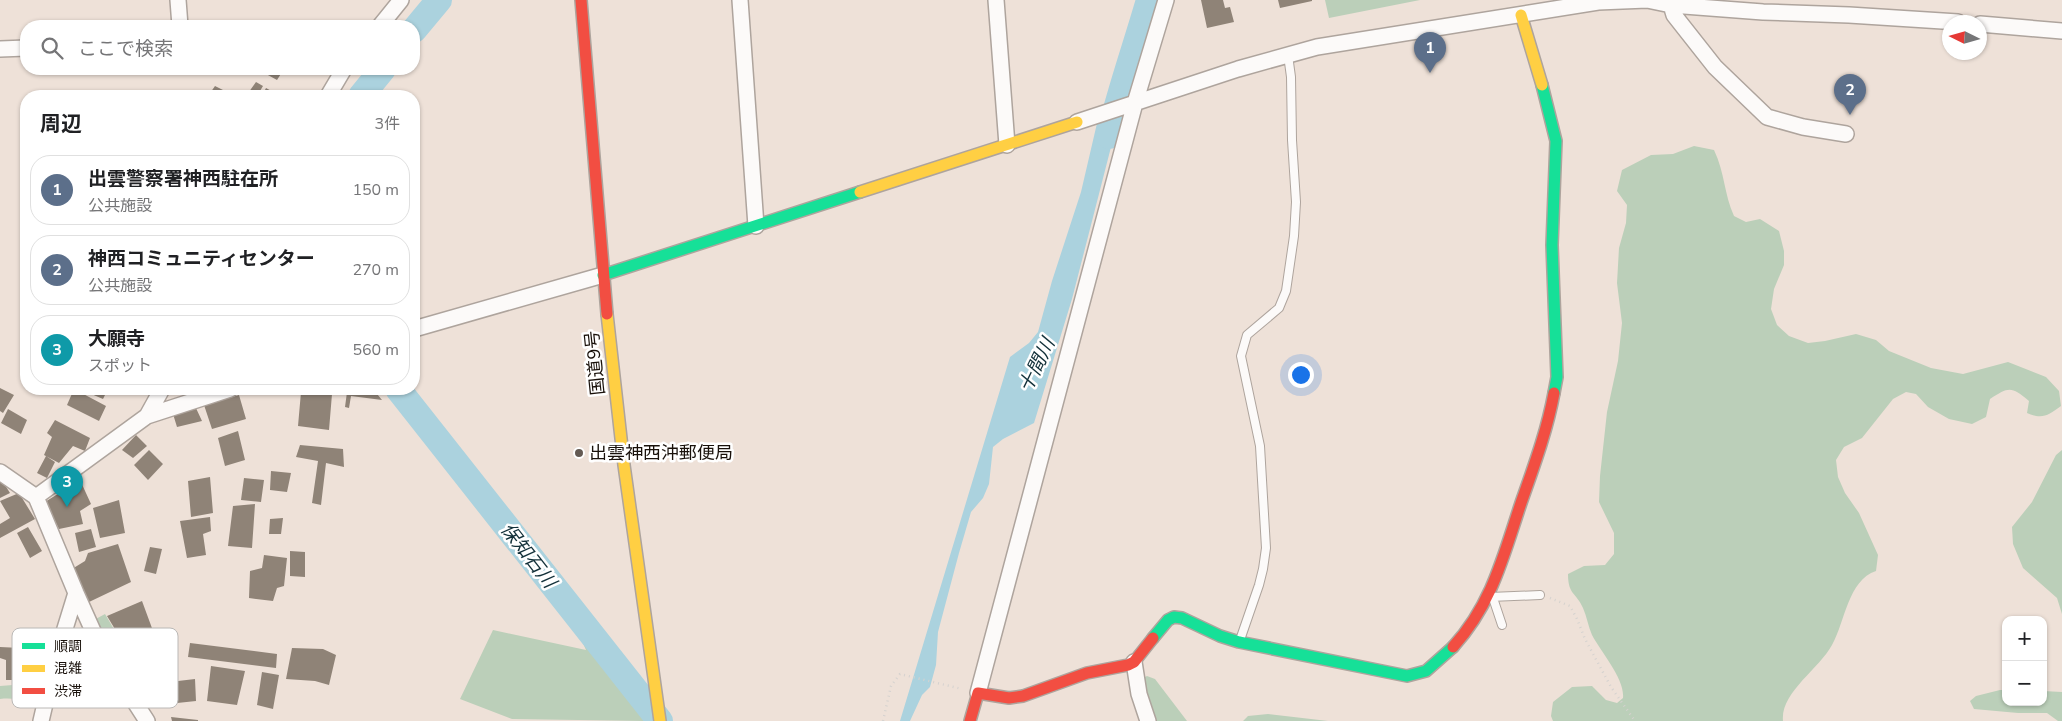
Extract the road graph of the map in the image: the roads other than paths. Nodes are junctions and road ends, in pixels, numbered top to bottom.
1 (178, 0) edge
2 (401, 0) edge
3 (581, 0) edge
4 (740, 0) edge
5 (996, 0) edge
6 (1166, 0) edge
7 (1598, 1) edge
8 (1670, 5) junction
9 (1520, 15) junction
10 (180, 20) edge
11 (385, 20) edge
12 (1942, 21) edge
13 (1987, 25) edge
14 (2062, 31) edge
15 (20, 48) edge
16 (0, 49) edge
17 (1288, 55) junction
18 (340, 75) edge
19 (332, 90) edge
20 (1132, 104) junction
21 (1077, 122) joint
22 (1846, 134) dead end
23 (1007, 146) junction
24 (756, 226) junction
25 (603, 275) junction
26 (420, 327) edge
27 (159, 395) edge
28 (212, 395) edge
29 (147, 416) junction
30 (0, 472) edge
31 (36, 497) junction
32 (76, 593) junction
33 (1540, 595) road end
34 (1491, 597) junction
35 (1502, 625) dead end
36 (66, 628) edge
37 (92, 628) edge
38 (1239, 642) junction
39 (1134, 662) junction
40 (971, 691) junction
41 (44, 708) edge
42 (139, 708) edge
43 (41, 721) edge
44 (147, 721) edge
45 (660, 721) edge
46 (970, 721) edge
47 (1148, 721) edge

1 - 10 street
2 - 11 street
3 - 25 main road, 国道9号
4 - 24 street
5 - 23 street
6 - 20 street
7 - 8 street
7 - 9 street
8 - 12 street
8 - 22 street
9 - 17 street
9 - 34 main road
13 - 14 street
15 - 16 street
17 - 20 street
17 - 38 lane
18 - 19 street
20 - 21 street
20 - 40 street
21 - 23 main road
23 - 24 main road
24 - 25 main road
25 - 26 street
25 - 45 main road, 国道9号
27 - 29 street
28 - 29 street
29 - 31 street
30 - 31 street
31 - 32 street
32 - 36 street
32 - 37 street
33 - 34 lane
34 - 35 lane
34 - 38 main road
38 - 39 main road
39 - 40 main road
39 - 47 street
40 - 46 main road
41 - 43 street
42 - 44 street

